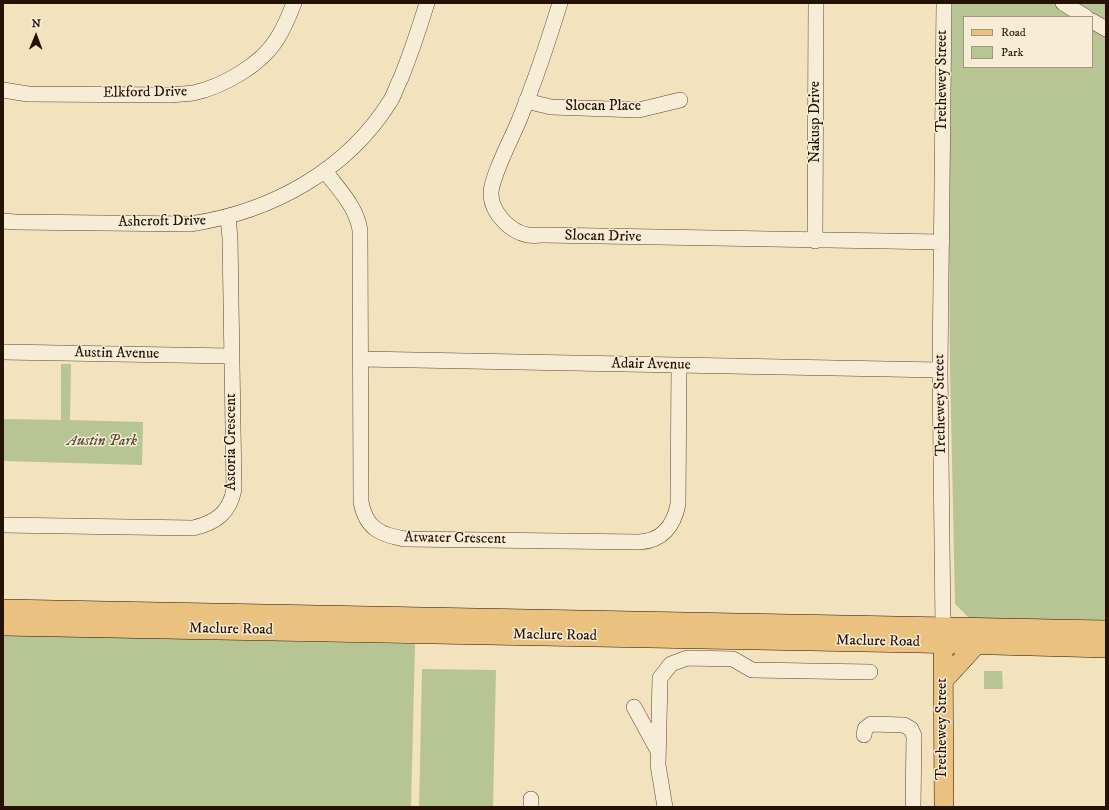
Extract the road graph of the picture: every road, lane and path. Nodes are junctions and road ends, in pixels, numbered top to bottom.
1 (294, 3) edge
2 (427, 3) edge
3 (560, 3) edge
4 (816, 3) edge
5 (944, 3) edge
6 (1063, 3) edge
7 (1084, 16) edge
8 (1093, 21) edge
9 (1106, 29) edge
10 (3, 90) edge
11 (680, 100) dead end
12 (526, 101) junction
13 (325, 171) junction
14 (228, 217) junction
15 (3, 221) edge
16 (815, 241) junction
17 (942, 242) junction
18 (3, 352) edge
19 (231, 356) junction
20 (362, 359) junction
21 (679, 366) junction
22 (940, 370) junction
23 (3, 525) edge
24 (3, 609) edge
25 (3, 626) edge
26 (1106, 630) edge
27 (943, 635) junction
28 (976, 645) junction
29 (1106, 648) edge
30 (870, 672) dead end
31 (943, 681) junction
32 (634, 707) dead end
33 (864, 735) dead end
34 (658, 752) junction
35 (665, 807) edge
36 (913, 807) edge
37 (944, 807) edge

1 - 10 street, Elkford Drive
2 - 13 street, Ashcroft Drive
3 - 12 street, Slocan Drive
4 - 16 street, Nakusp Drive
5 - 17 street, Trethewey Street
6 - 7 street
8 - 9 street
11 - 12 street, Slocan Place
12 - 16 street, Slocan Drive
13 - 14 street, Ashcroft Drive
13 - 20 street, Atwater Crescent
14 - 15 street, Ashcroft Drive
14 - 19 street, Astoria Crescent
16 - 17 street, Slocan Drive
17 - 22 street, Trethewey Street
18 - 19 street, Austin Avenue
19 - 23 street, Astoria Crescent
20 - 21 street, Adair Avenue
20 - 21 street, Atwater Crescent
21 - 22 street, Adair Avenue
22 - 27 street, Trethewey Street
24 - 27 main road, Maclure Road
25 - 27 main road, Maclure Road
26 - 27 main road, Maclure Road
27 - 28 main road, Maclure Road
27 - 31 main road, Trethewey Street
28 - 29 main road, Maclure Road
28 - 31 main road
30 - 34 street
31 - 37 main road, Trethewey Street
32 - 34 street
33 - 36 street
34 - 35 street

